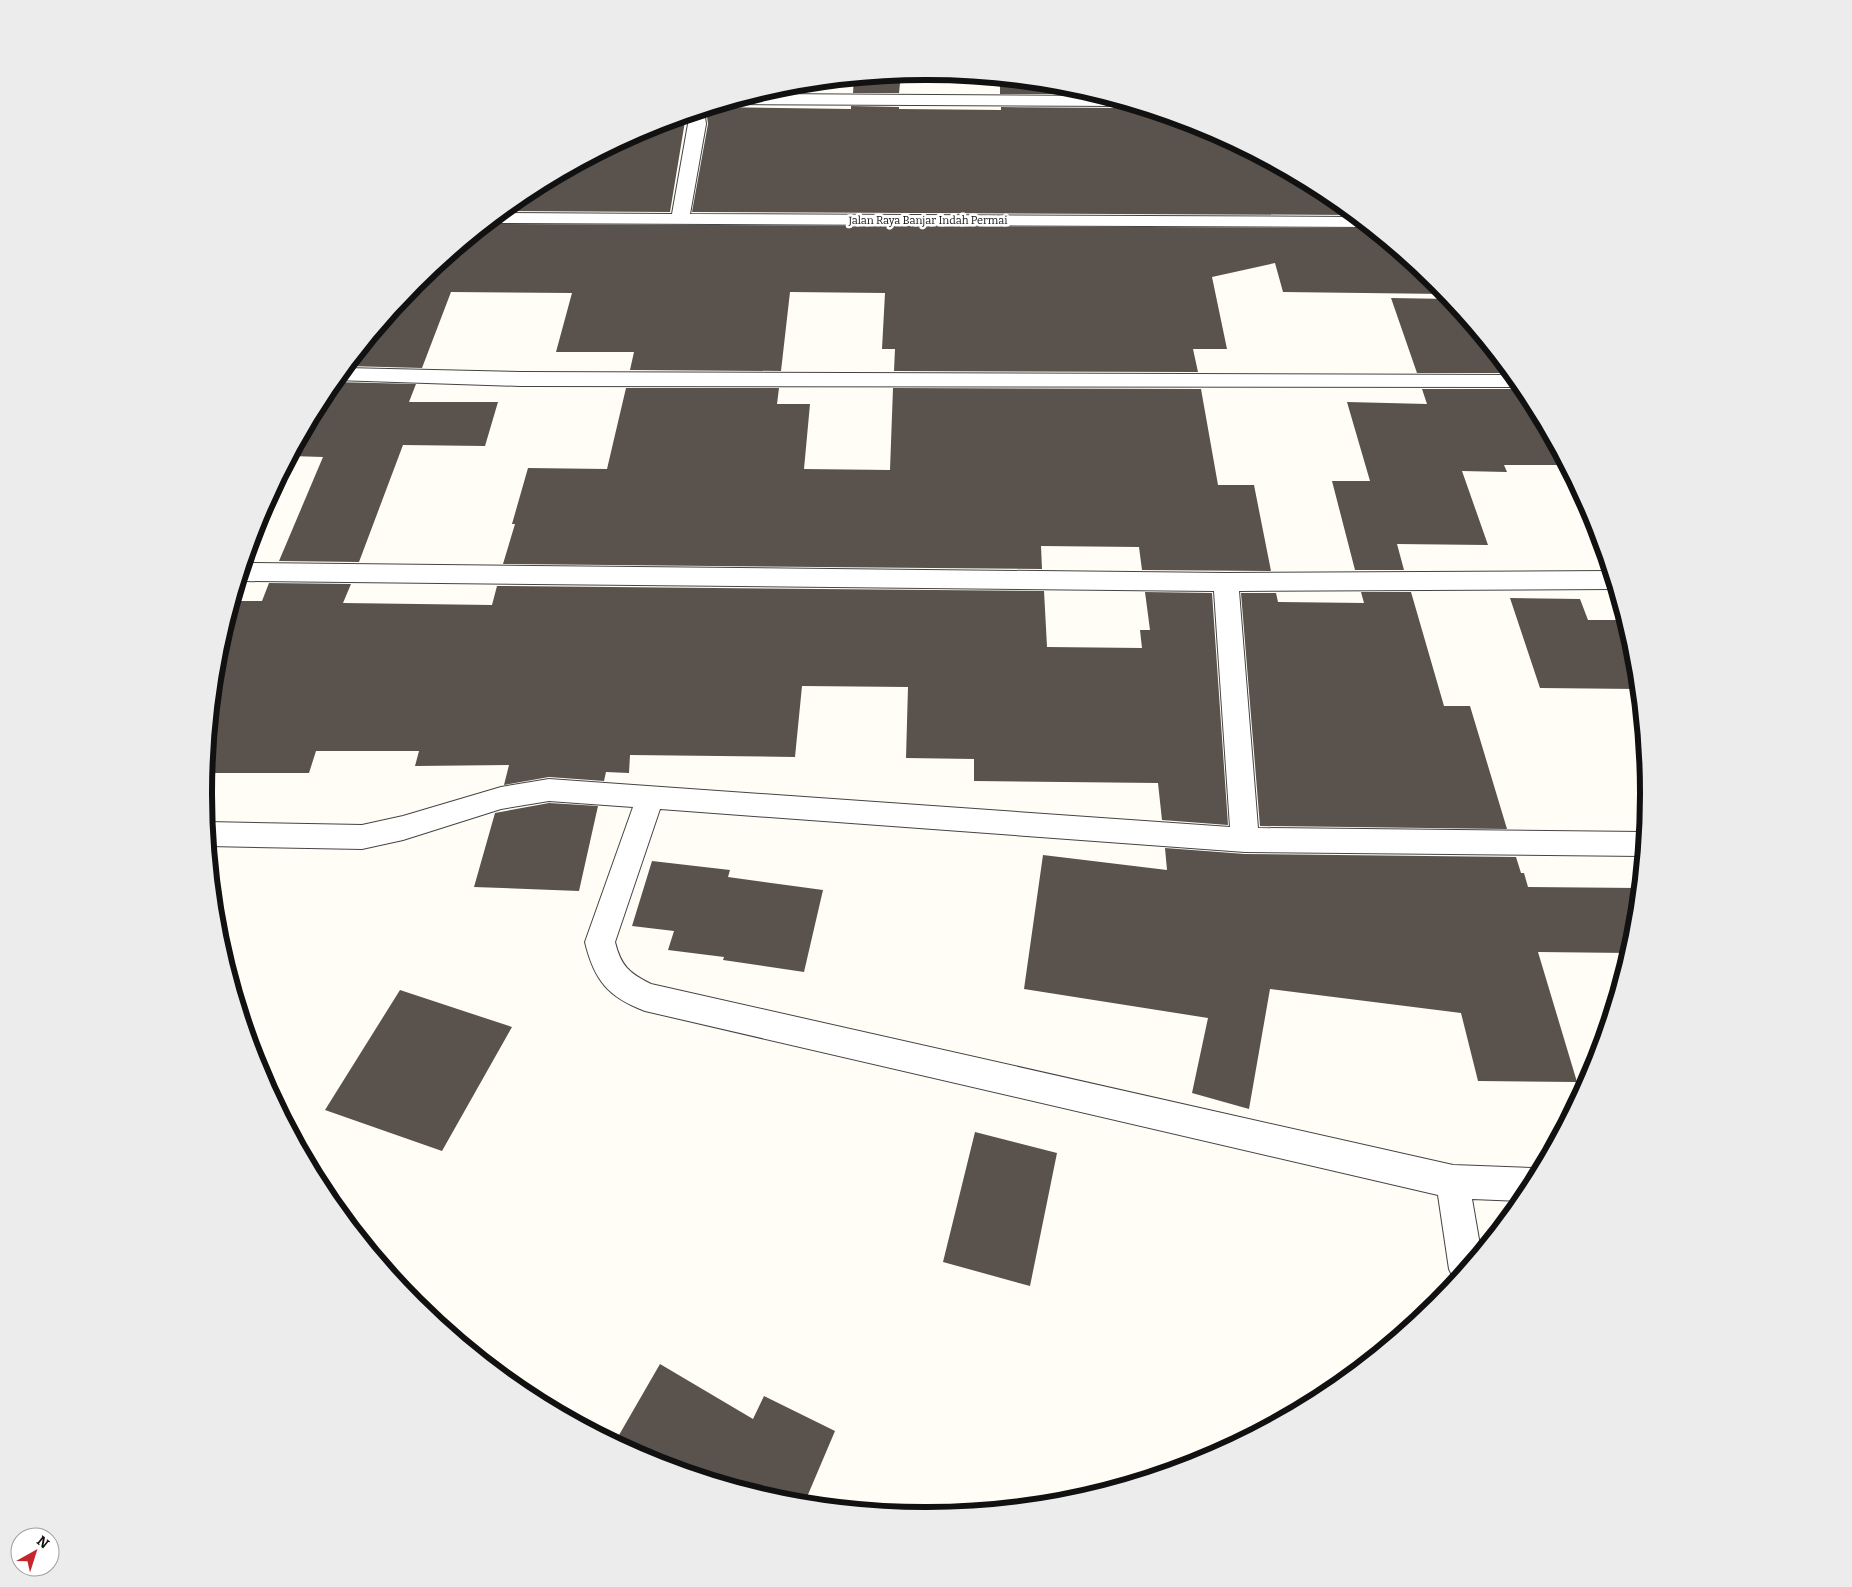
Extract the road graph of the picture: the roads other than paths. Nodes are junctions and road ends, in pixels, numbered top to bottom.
1 (763, 99) edge
2 (1101, 102) edge
3 (697, 118) edge
4 (503, 219) edge
5 (680, 219) junction
6 (1354, 223) edge
7 (349, 375) edge
8 (1508, 382) edge
9 (248, 572) edge
10 (1607, 580) edge
11 (1226, 582) junction
12 (650, 798) junction
13 (214, 834) edge
14 (1245, 840) junction
15 (1638, 844) edge
16 (1453, 1182) junction
17 (1522, 1185) edge
18 (1465, 1261) edge

1 - 2 street
3 - 5 street
4 - 5 street, Jalan Raya Banjar Indah Permai
5 - 6 street, Jalan Raya Banjar Indah Permai
7 - 8 street
9 - 11 street
10 - 11 street
11 - 14 street
12 - 13 street
12 - 14 street
12 - 16 street
14 - 15 street
16 - 17 street
16 - 18 street

